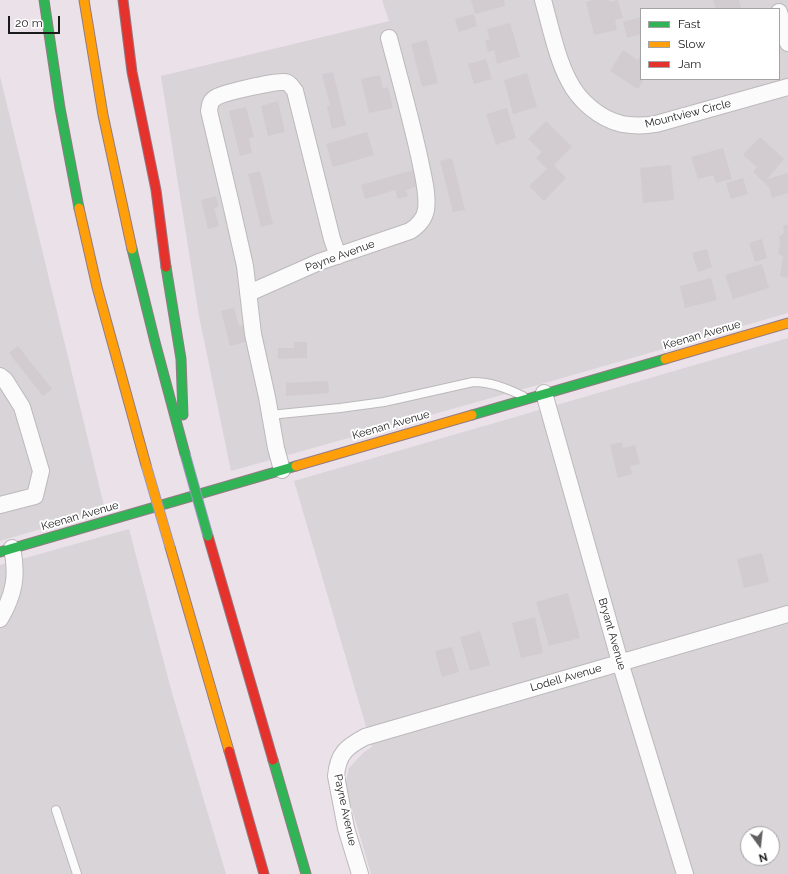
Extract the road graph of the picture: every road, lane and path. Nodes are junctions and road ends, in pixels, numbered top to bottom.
1 (44, 0) edge
2 (84, 0) edge
3 (123, 0) edge
4 (543, 0) edge
5 (780, 15) edge
6 (389, 38) dead end
7 (788, 43) edge
8 (788, 87) edge
9 (338, 256) junction
10 (249, 293) junction
11 (788, 323) edge
12 (0, 376) edge
13 (544, 393) junction
14 (527, 398) junction
15 (270, 415) junction
16 (185, 454) junction
17 (282, 470) junction
18 (0, 505) edge
19 (6, 550) edge
20 (788, 614) edge
21 (0, 619) edge
22 (620, 662) junction
23 (348, 748) joint
24 (56, 810) dead end
25 (77, 874) edge
26 (264, 874) edge
27 (306, 874) edge
28 (360, 874) edge
29 (685, 874) edge

1 - 26 main road, bridge
2 - 16 main road
3 - 16 main road
4 - 8 street, Mountview Circle
5 - 7 street
6 - 9 street, Payne Avenue
9 - 10 street, Payne Avenue
9 - 10 street
10 - 15 street
11 - 13 main road, Keenan Avenue
12 - 18 street
13 - 14 main road, Keenan Avenue
13 - 22 street, Bryant Avenue
14 - 15 lane
14 - 17 main road, Keenan Avenue
15 - 17 street
16 - 27 main road, bridge
17 - 19 main road, Keenan Avenue
19 - 21 street
20 - 22 street, Lodell Avenue
22 - 23 street, Lodell Avenue
22 - 29 street, Bryant Avenue
23 - 28 street, Payne Avenue
24 - 25 lane

